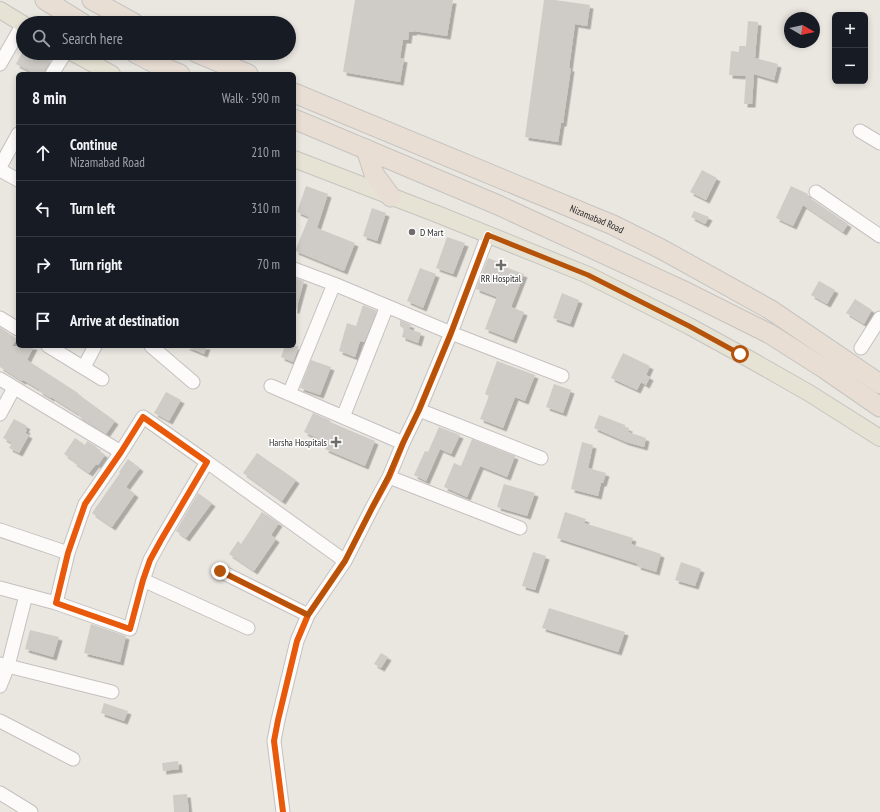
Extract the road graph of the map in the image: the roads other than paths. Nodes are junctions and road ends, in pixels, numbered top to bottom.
1 (45, 0) edge
2 (92, 0) edge
3 (0, 10) edge
4 (71, 16) edge
5 (121, 16) edge
6 (16, 20) edge
7 (16, 36) edge
8 (60, 60) edge
9 (86, 60) edge
10 (155, 60) edge
11 (214, 60) edge
12 (0, 64) edge
13 (53, 72) edge
14 (108, 72) edge
15 (176, 72) edge
16 (243, 72) edge
17 (296, 94) edge
18 (296, 120) edge
19 (860, 131) dead end
20 (16, 138) edge
21 (880, 143) edge
22 (366, 149) junction
23 (296, 161) edge
24 (0, 167) edge
25 (0, 170) edge
26 (16, 179) edge
27 (816, 192) dead end
28 (391, 197) junction
29 (488, 235) junction
30 (880, 236) edge
31 (296, 270) edge
32 (334, 284) junction
33 (387, 306) junction
34 (0, 318) edge
35 (880, 318) edge
36 (16, 327) edge
37 (451, 333) junction
38 (51, 348) edge
39 (94, 348) edge
40 (153, 348) edge
41 (861, 348) dead end
42 (84, 367) junction
43 (562, 376) dead end
44 (102, 379) dead end
45 (0, 380) edge
46 (193, 382) dead end
47 (880, 384) edge
48 (271, 386) dead end
49 (14, 388) junction
50 (289, 394) junction
51 (880, 407) edge
52 (419, 410) junction
53 (0, 414) edge
54 (343, 417) junction
55 (880, 438) edge
56 (403, 443) junction
57 (122, 452) junction
58 (541, 458) dead end
59 (207, 462) junction
60 (388, 477) junction
61 (520, 528) dead end
62 (0, 530) edge
63 (68, 553) junction
64 (345, 561) junction
65 (220, 571) dead end
66 (143, 580) junction
67 (0, 588) edge
68 (26, 595) junction
69 (56, 603) junction
70 (308, 615) junction
71 (248, 628) dead end
72 (4, 665) edge
73 (0, 686) edge
74 (112, 692) dead end
75 (0, 722) edge
76 (73, 759) dead end
77 (0, 793) edge
78 (32, 812) edge
79 (283, 812) edge

1 - 4 highway
2 - 5 highway
3 - 6 main road
7 - 12 street
8 - 13 street
9 - 14 main road
10 - 15 highway
11 - 16 highway
17 - 47 highway, Nizamabad Road
18 - 22 highway
19 - 21 street
20 - 24 street
22 - 28 highway
22 - 51 highway
23 - 28 main road
25 - 26 street
27 - 30 street
28 - 29 main road
29 - 37 street
29 - 55 main road
31 - 32 street
32 - 33 street
32 - 50 street
33 - 37 street
33 - 54 street
34 - 36 street
35 - 41 street
37 - 43 street
37 - 52 street
38 - 42 street
39 - 42 street
40 - 46 street
42 - 44 street
45 - 49 street
48 - 50 street
49 - 53 street
49 - 57 street
50 - 54 street
52 - 56 street
52 - 58 street
54 - 56 street
56 - 60 street
57 - 59 street
57 - 63 street
59 - 64 street
59 - 66 street
60 - 61 street
60 - 64 street
62 - 63 street
63 - 69 street
64 - 70 street
65 - 70 street
66 - 69 street
66 - 71 street
67 - 68 street
68 - 69 street
68 - 72 street
70 - 79 street
72 - 73 street
72 - 74 street
75 - 76 street
77 - 78 street

